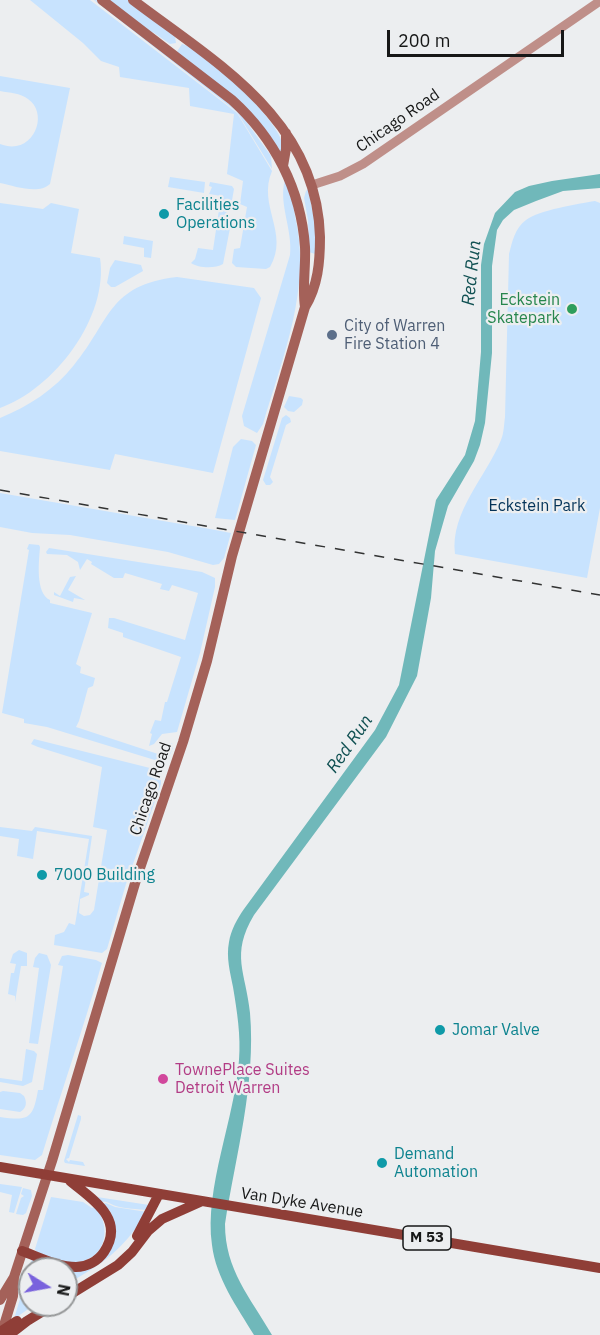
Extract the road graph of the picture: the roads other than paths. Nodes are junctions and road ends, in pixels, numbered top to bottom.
1 (102, 0) edge
2 (133, 0) edge
3 (600, 1) edge
4 (181, 37) junction
5 (166, 50) junction
6 (286, 132) junction
7 (283, 166) junction
8 (312, 185) junction
9 (299, 208) junction
10 (305, 307) junction
11 (0, 1167) edge
12 (47, 1176) junction
13 (67, 1179) junction
14 (159, 1194) junction
15 (200, 1202) junction
16 (22, 1251) junction
17 (600, 1268) edge
18 (14, 1276) junction
19 (78, 1284) edge
20 (78, 1290) edge
21 (0, 1300) edge
22 (26, 1317) edge
23 (34, 1317) edge
24 (3, 1333) edge

1 - 5 main road, Chicago Road
2 - 4 main road
3 - 8 street, Chicago Road
4 - 5 main road
4 - 6 main road
5 - 7 main road, Chicago Road
6 - 7 main road
6 - 8 main road
7 - 9 main road, Chicago Road
8 - 9 main road
8 - 10 main road, Chicago Road
9 - 10 main road, Chicago Road
10 - 12 main road, Chicago Road
11 - 12 main road, Van Dyke Avenue / M 53
12 - 13 main road, Van Dyke Avenue / M 53
12 - 16 main road, Chicago Road
13 - 14 main road, Van Dyke Avenue / M 53
13 - 16 main road
14 - 15 main road, Van Dyke Avenue / M 53
14 - 19 main road
15 - 17 main road, Van Dyke Avenue / M 53
15 - 20 main road
16 - 18 main road, Chicago Road
18 - 21 main road, Chicago Road
18 - 24 main road, Chicago Road
22 - 24 main road
23 - 24 main road

